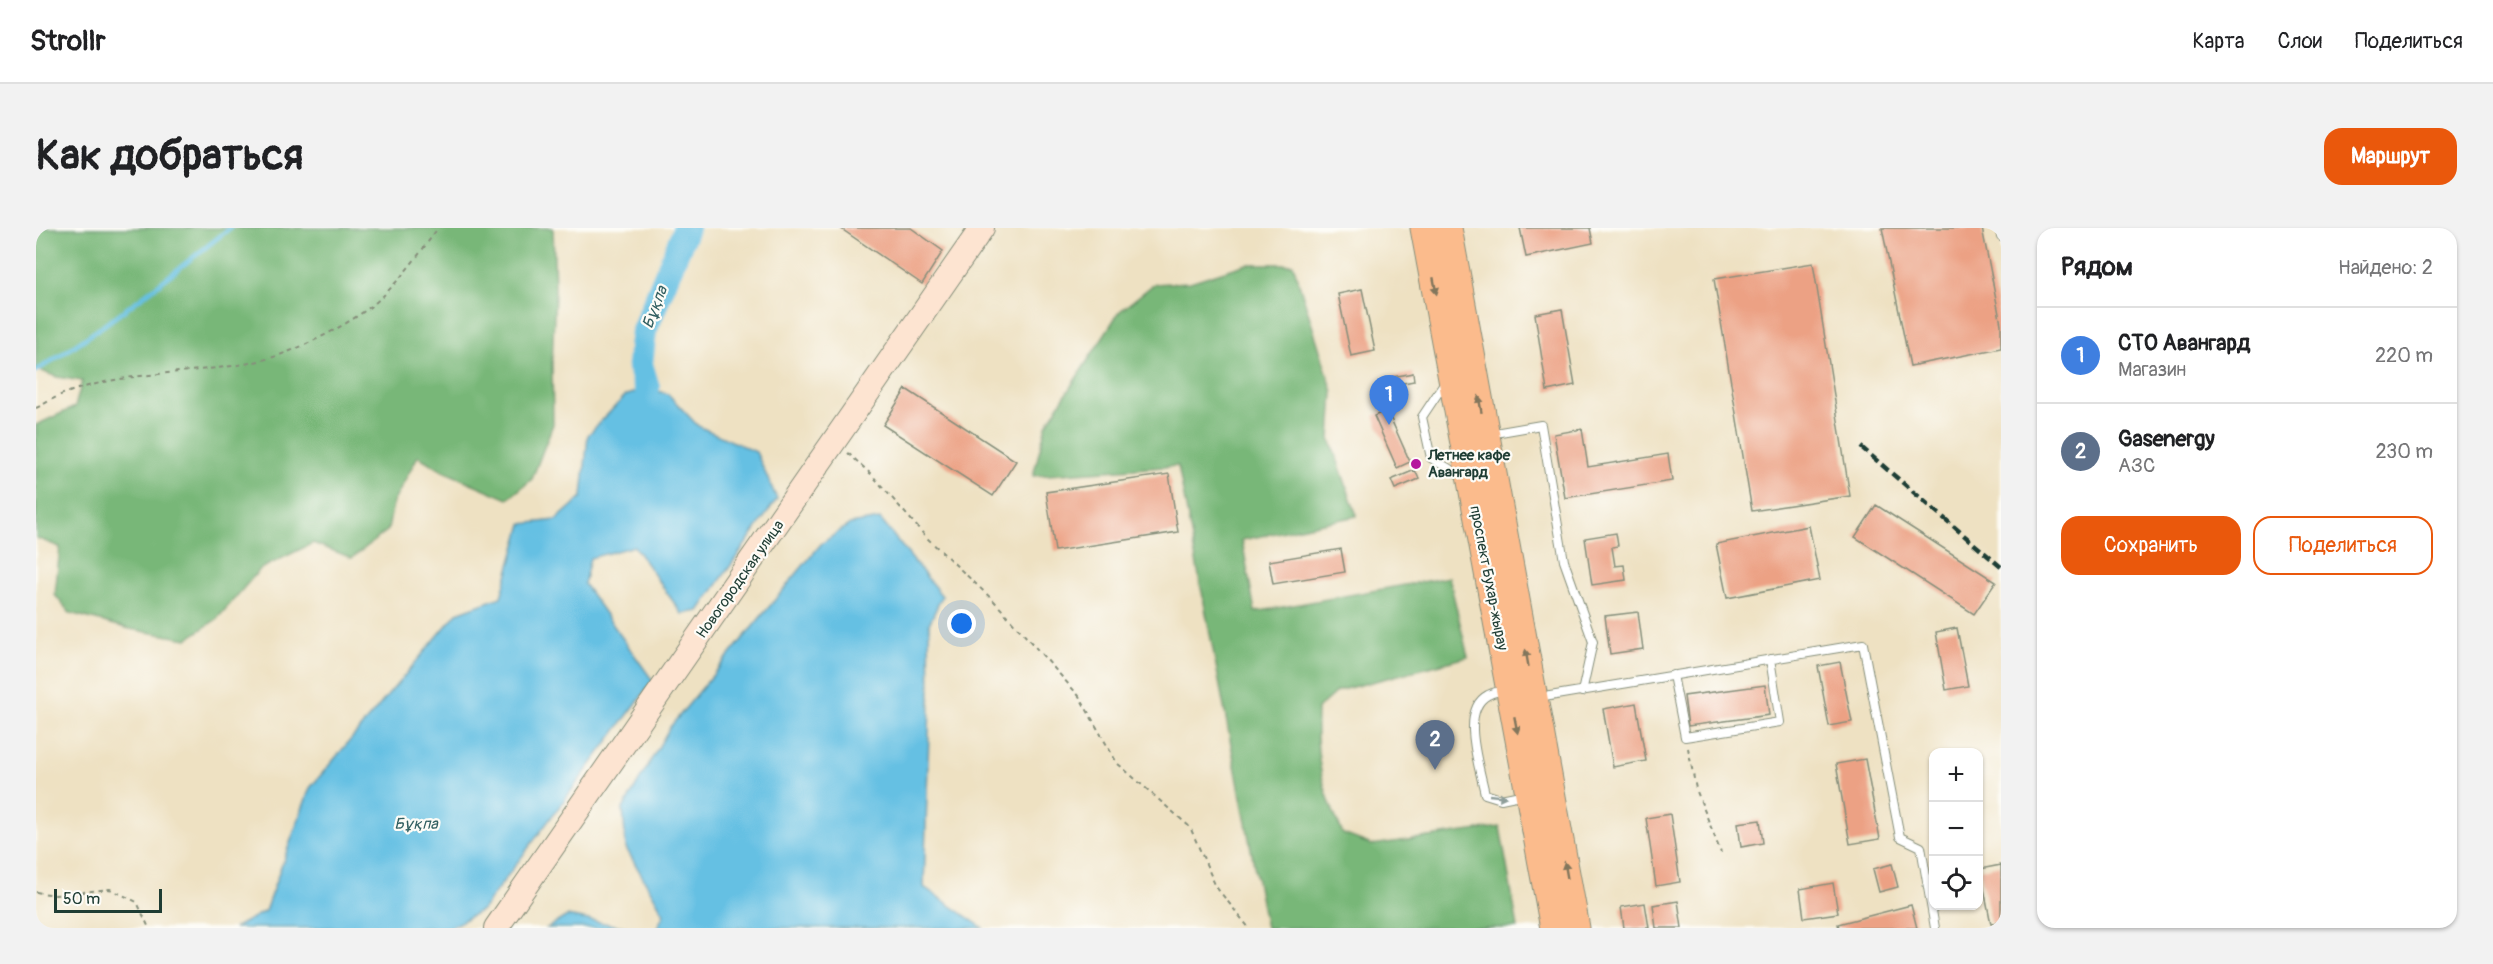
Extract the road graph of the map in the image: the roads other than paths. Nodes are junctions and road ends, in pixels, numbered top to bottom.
1 (982, 228) edge
2 (1424, 228) edge
3 (1448, 228) edge
4 (2000, 228) edge
5 (2001, 236) edge
6 (1451, 373) junction
7 (1474, 436) junction
8 (1471, 482) junction
9 (1770, 659) junction
10 (1673, 675) junction
11 (1510, 688) junction
12 (1582, 692) junction
13 (1534, 699) junction
14 (1529, 794) junction
15 (496, 928) edge
16 (1554, 928) edge
17 (1576, 928) edge
18 (1935, 928) edge

1 - 15 street, Новогородская улица
2 -> 6 main road, проспект Бухар-жырау
7 -> 3 main road, проспект Бухар-жырау
4 - 5 lane
6 - 7 main road, проспект Бухар-жырау
6 - 8 lane
7 - 8 main road, проспект Бухар-жырау
7 - 12 lane
13 -> 7 main road, проспект Бухар-жырау
8 - 11 main road, проспект Бухар-жырау
9 - 10 lane
9 - 10 lane
9 - 18 lane
10 - 12 lane
11 -> 14 main road, проспект Бухар-жырау
11 -> 14 lane
12 - 13 lane
17 -> 13 main road, проспект Бухар-жырау
14 - 16 main road, проспект Бухар-жырау

